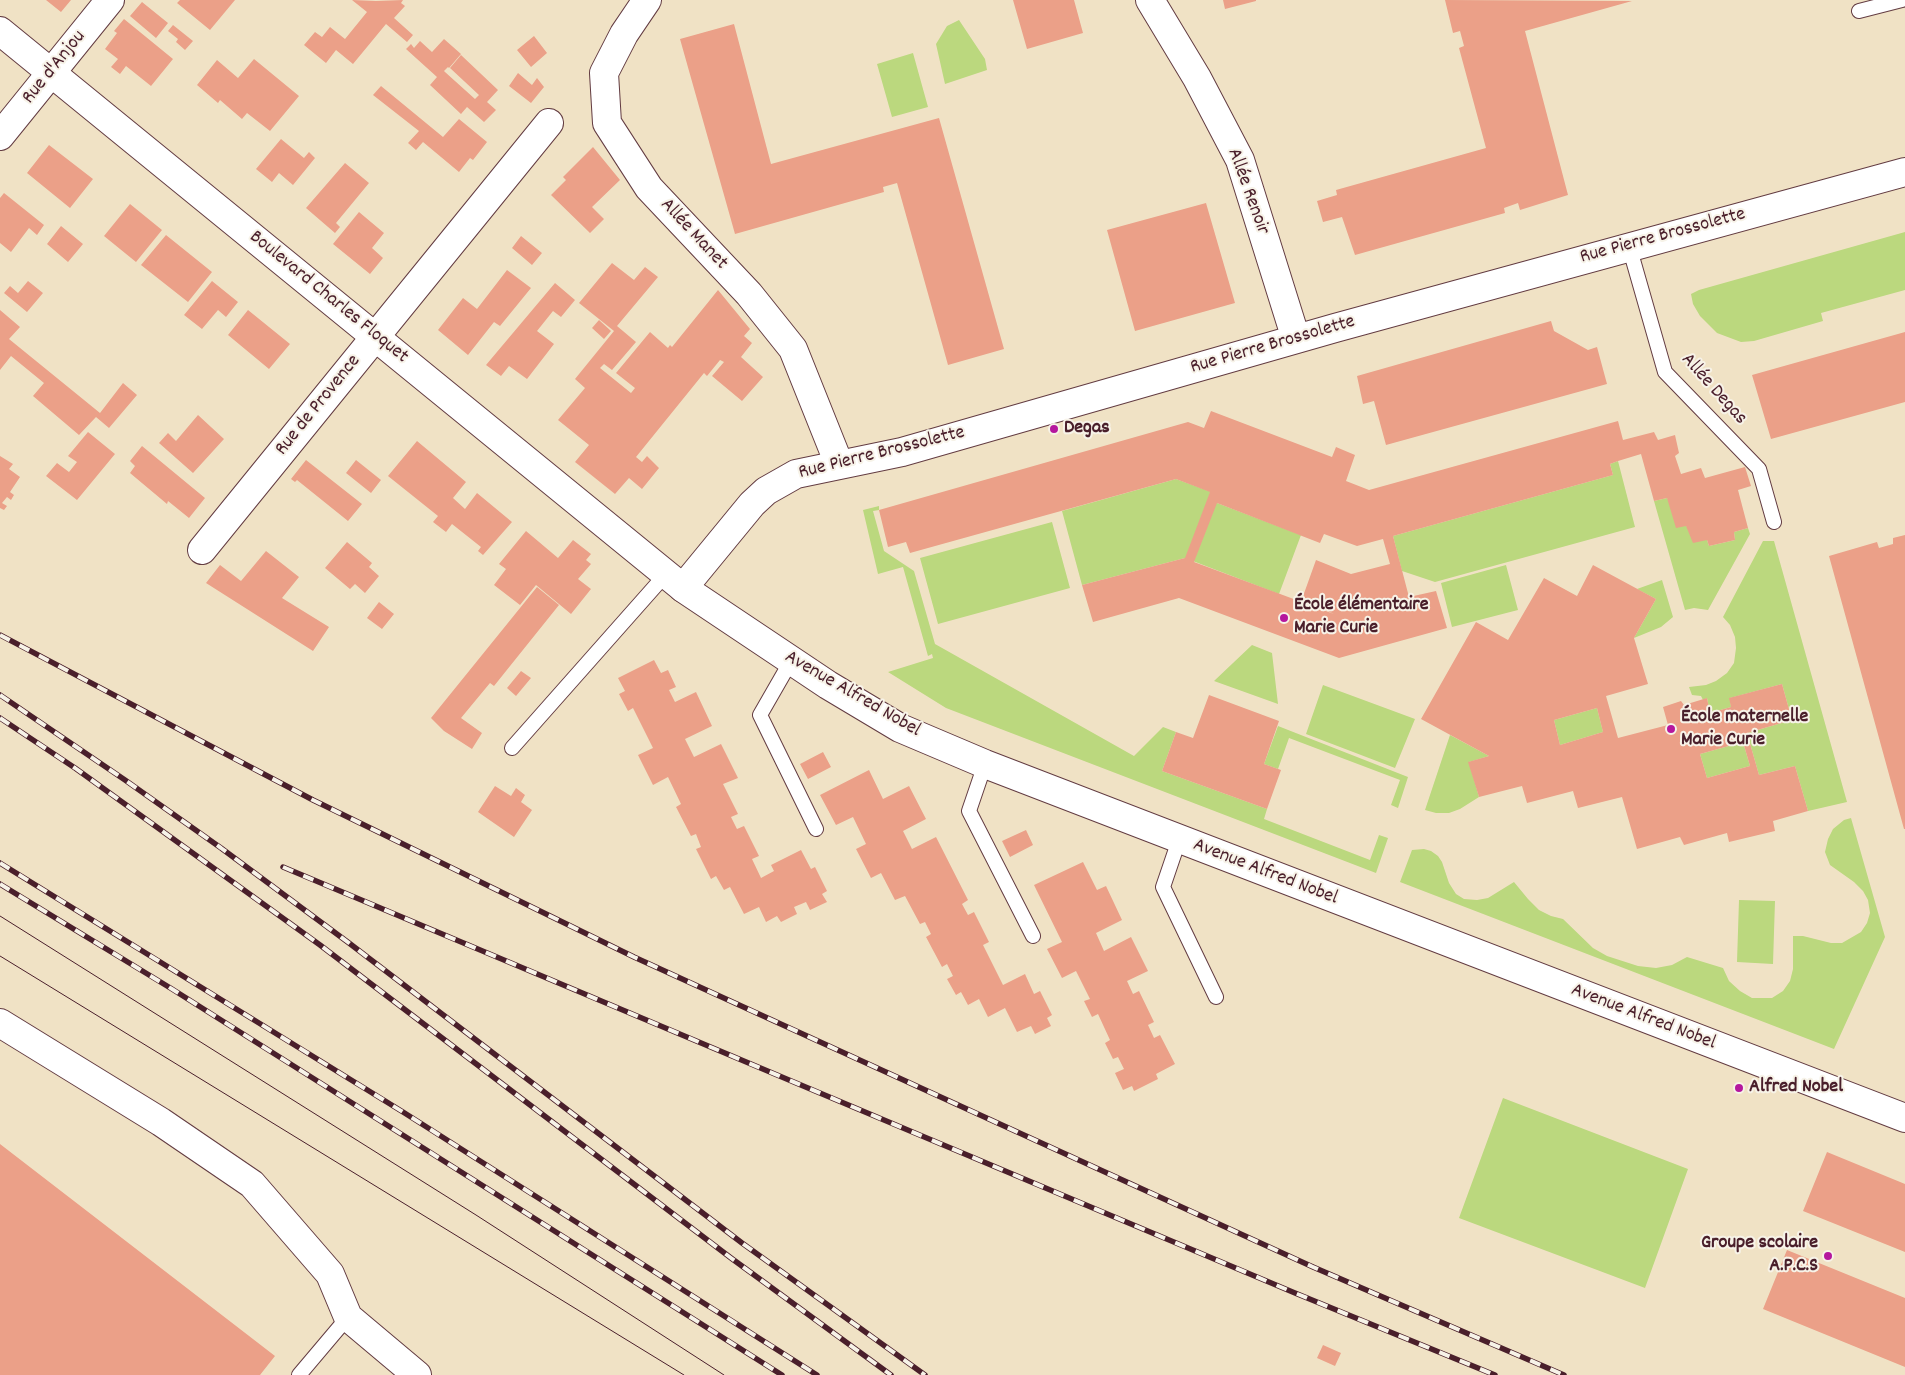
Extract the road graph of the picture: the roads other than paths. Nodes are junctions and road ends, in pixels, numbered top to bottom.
1 (110, 0) edge
2 (647, 0) edge
3 (1150, 0) edge
4 (1902, 0) edge
5 (1859, 11) dead end
6 (0, 31) edge
7 (52, 73) junction
8 (549, 123) dead end
9 (0, 136) edge
10 (1905, 172) edge
11 (1629, 246) junction
12 (376, 337) junction
13 (1296, 339) junction
14 (839, 464) junction
15 (1774, 522) dead end
16 (202, 550) dead end
17 (669, 576) junction
18 (791, 661) junction
19 (512, 748) dead end
20 (985, 764) junction
21 (816, 829) dead end
22 (1179, 840) junction
23 (1033, 936) dead end
24 (1216, 997) dead end
25 (0, 1023) edge
26 (1905, 1118) edge
27 (348, 1317) junction
28 (299, 1375) edge
29 (417, 1375) edge

1 - 7 street, Rue d'Anjou
2 - 14 street, Allée Manet
3 - 13 street, Allée Renoir
4 - 5 lane
6 - 7 street, Boulevard Charles Floquet
7 - 9 street, Rue d'Anjou
7 - 12 street, Boulevard Charles Floquet
8 - 12 street, Rue de Provence
10 - 11 street, Rue Pierre Brossolette
11 - 13 street, Rue Pierre Brossolette
11 - 15 lane, Allée Degas
12 - 16 street, Rue de Provence
12 - 17 street, Boulevard Charles Floquet
13 - 14 street, Rue Pierre Brossolette
14 - 17 street, Rue Pierre Brossolette
17 - 18 street, Avenue Alfred Nobel
17 - 19 lane
18 - 20 street, Avenue Alfred Nobel
18 - 21 lane
20 - 22 street, Avenue Alfred Nobel
20 - 23 lane
22 - 24 lane
22 - 26 street, Avenue Alfred Nobel
25 - 27 street
27 - 28 lane
27 - 29 street

